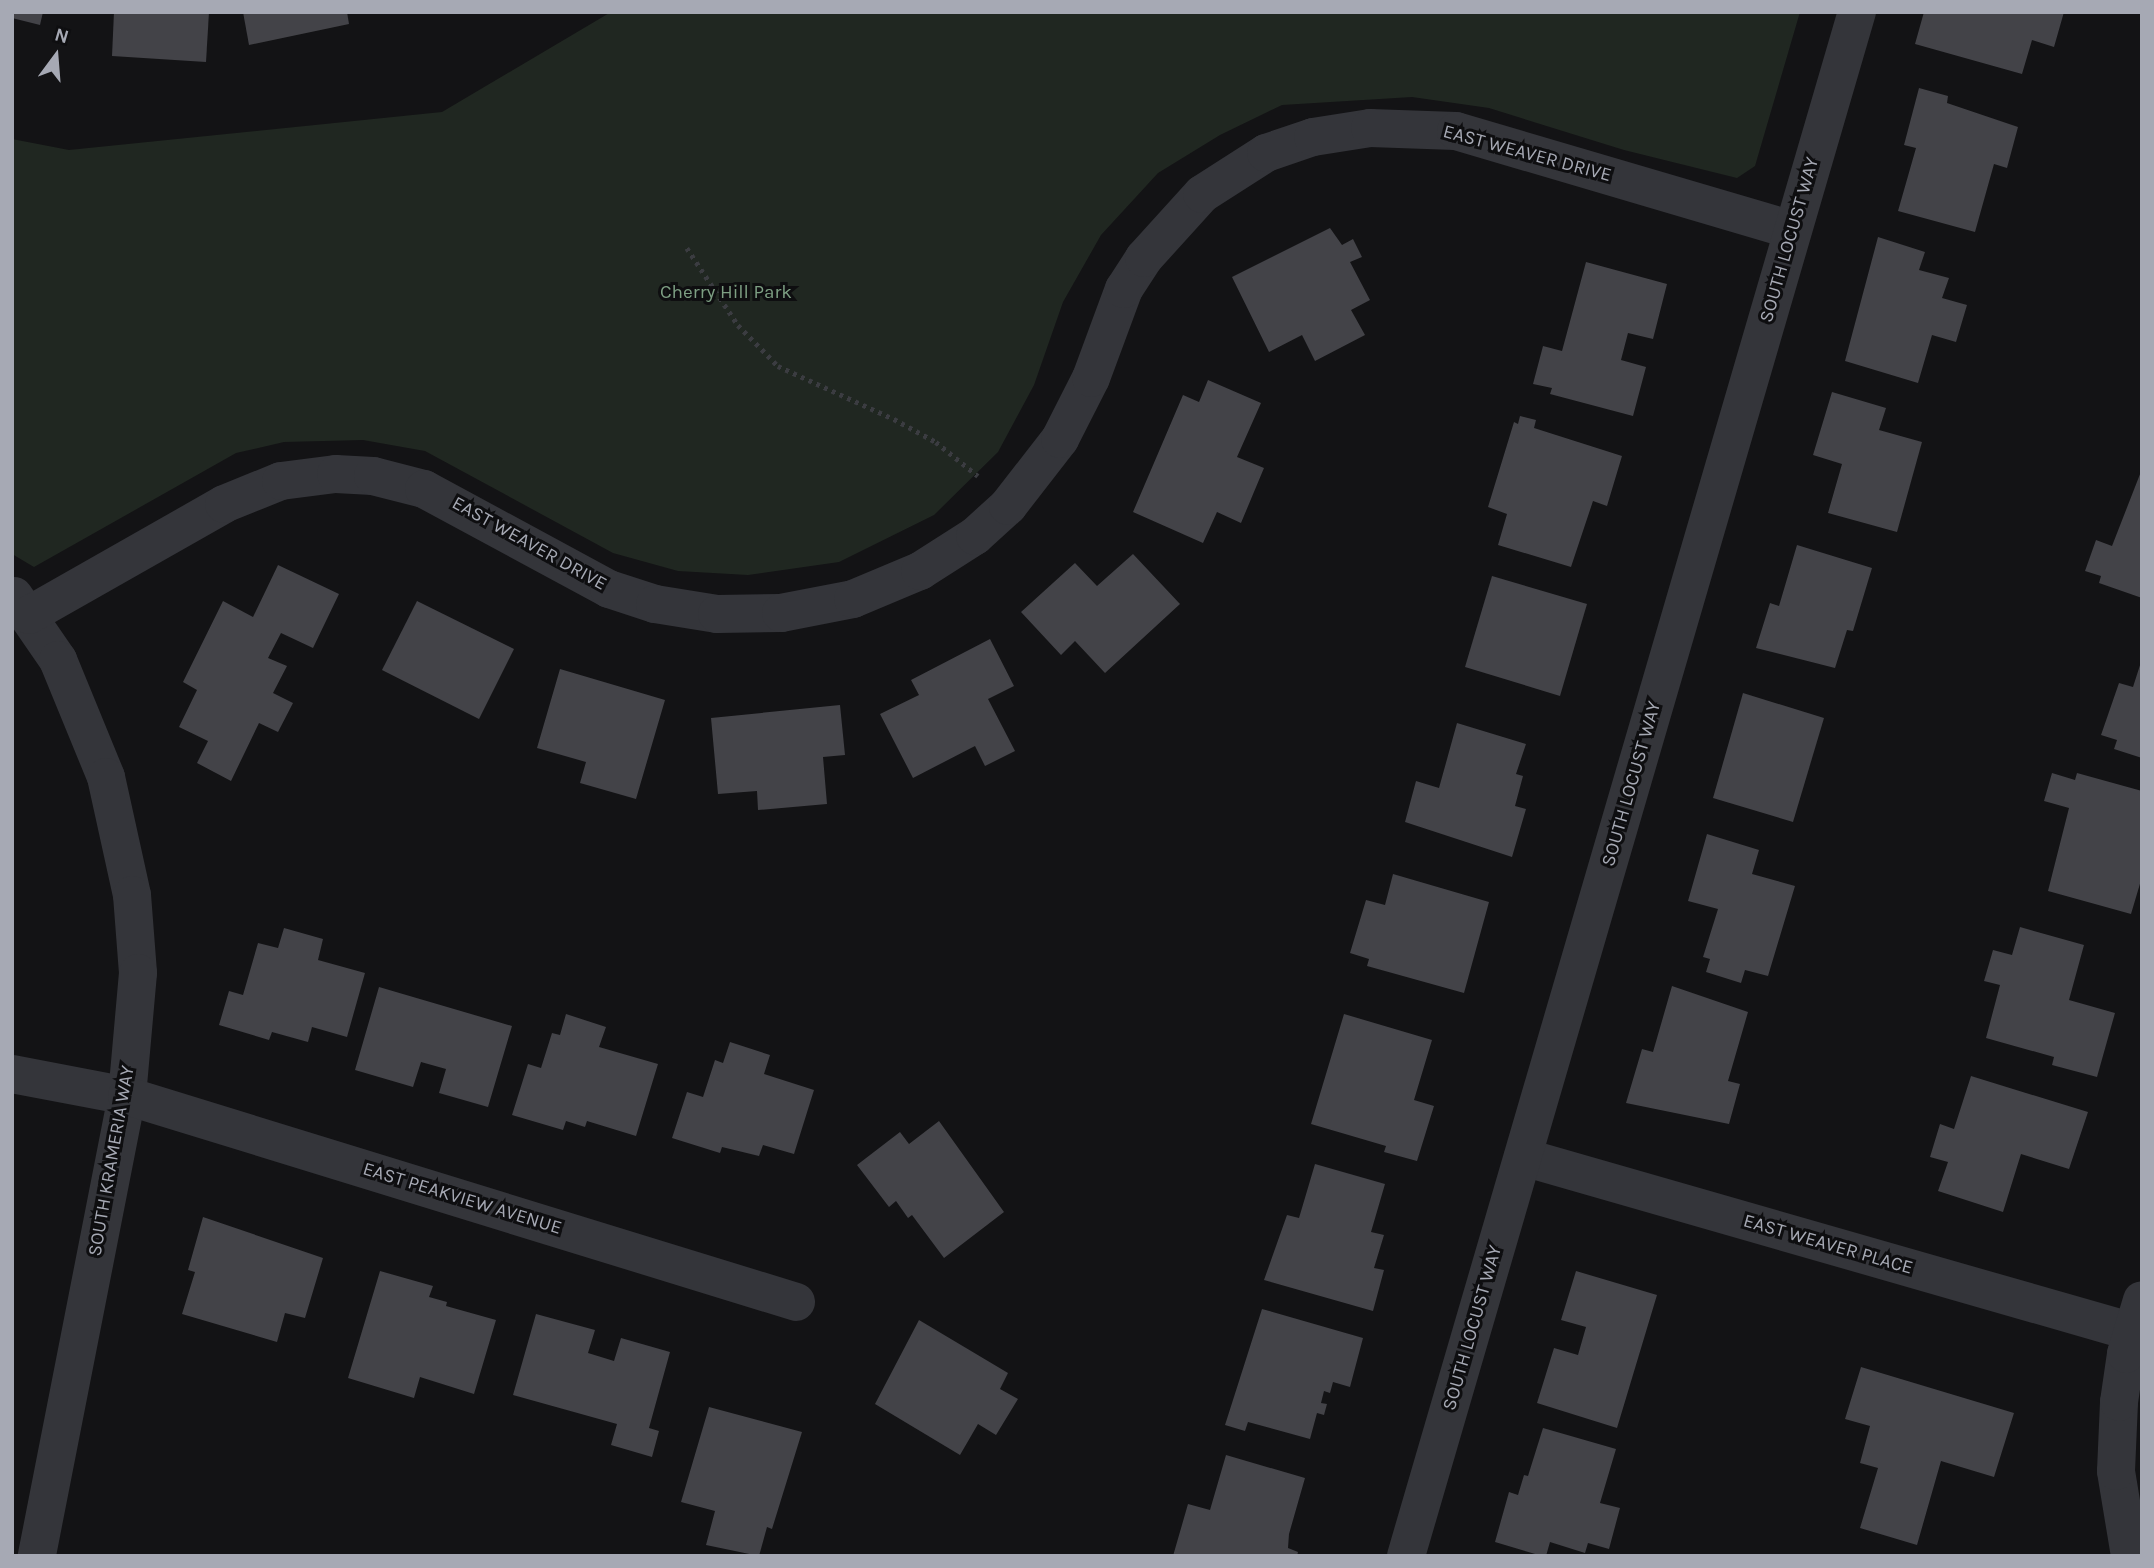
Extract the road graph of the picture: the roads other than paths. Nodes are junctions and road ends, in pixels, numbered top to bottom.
1 (1857, 12) edge
2 (1793, 230) junction
3 (20, 604) edge
4 (12, 1074) edge
5 (127, 1096) junction
6 (1523, 1157) junction
7 (796, 1302) dead end
8 (2137, 1316) edge
9 (37, 1556) edge
10 (1406, 1556) edge
11 (2130, 1556) edge

1 - 2 street, SOUTH LOCUST WAY
2 - 3 street, EAST WEAVER DRIVE
2 - 6 street, SOUTH LOCUST WAY
3 - 5 street, SOUTH KRAMERIA WAY
4 - 5 street, EAST PEAKVIEW AVENUE
5 - 7 street, EAST PEAKVIEW AVENUE
5 - 9 street, SOUTH KRAMERIA WAY
6 - 8 street, EAST WEAVER PLACE
6 - 10 street, SOUTH LOCUST WAY
8 - 11 street

